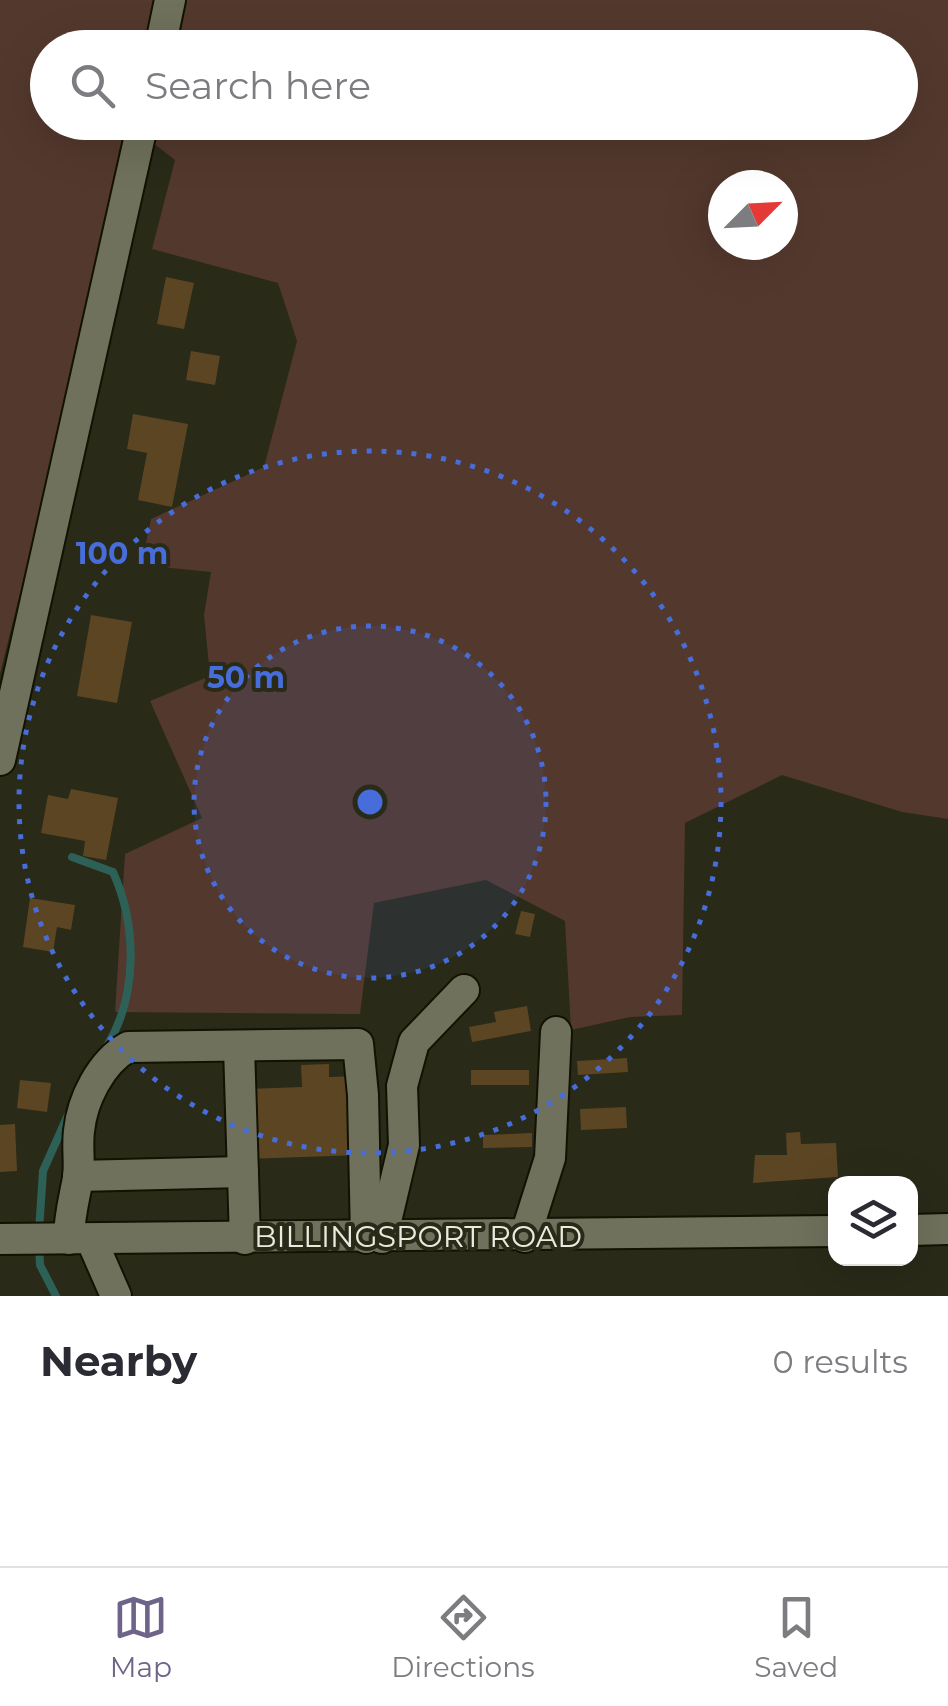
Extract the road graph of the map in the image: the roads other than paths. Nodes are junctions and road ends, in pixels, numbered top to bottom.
1 (170, 0) edge
2 (164, 30) edge
3 (139, 140) edge
4 (0, 760) edge
5 (464, 990) dead end
6 (556, 1032) dead end
7 (239, 1047) junction
8 (243, 1172) junction
9 (78, 1176) junction
10 (948, 1229) edge
11 (918, 1230) edge
12 (828, 1232) edge
13 (525, 1237) junction
14 (245, 1238) junction
15 (374, 1238) junction
16 (12, 1239) edge
17 (72, 1239) junction
18 (116, 1296) edge

1 - 2 street
3 - 4 street
5 - 15 street
6 - 13 street
7 - 8 street
7 - 9 street
7 - 15 street
8 - 9 street
8 - 14 street
9 - 17 street
10 - 11 street
12 - 13 street, BILLINGSPORT ROAD
13 - 15 street, BILLINGSPORT ROAD
14 - 15 street, BILLINGSPORT ROAD
14 - 17 street, BILLINGSPORT ROAD
16 - 17 street, BILLINGSPORT ROAD
17 - 18 street

